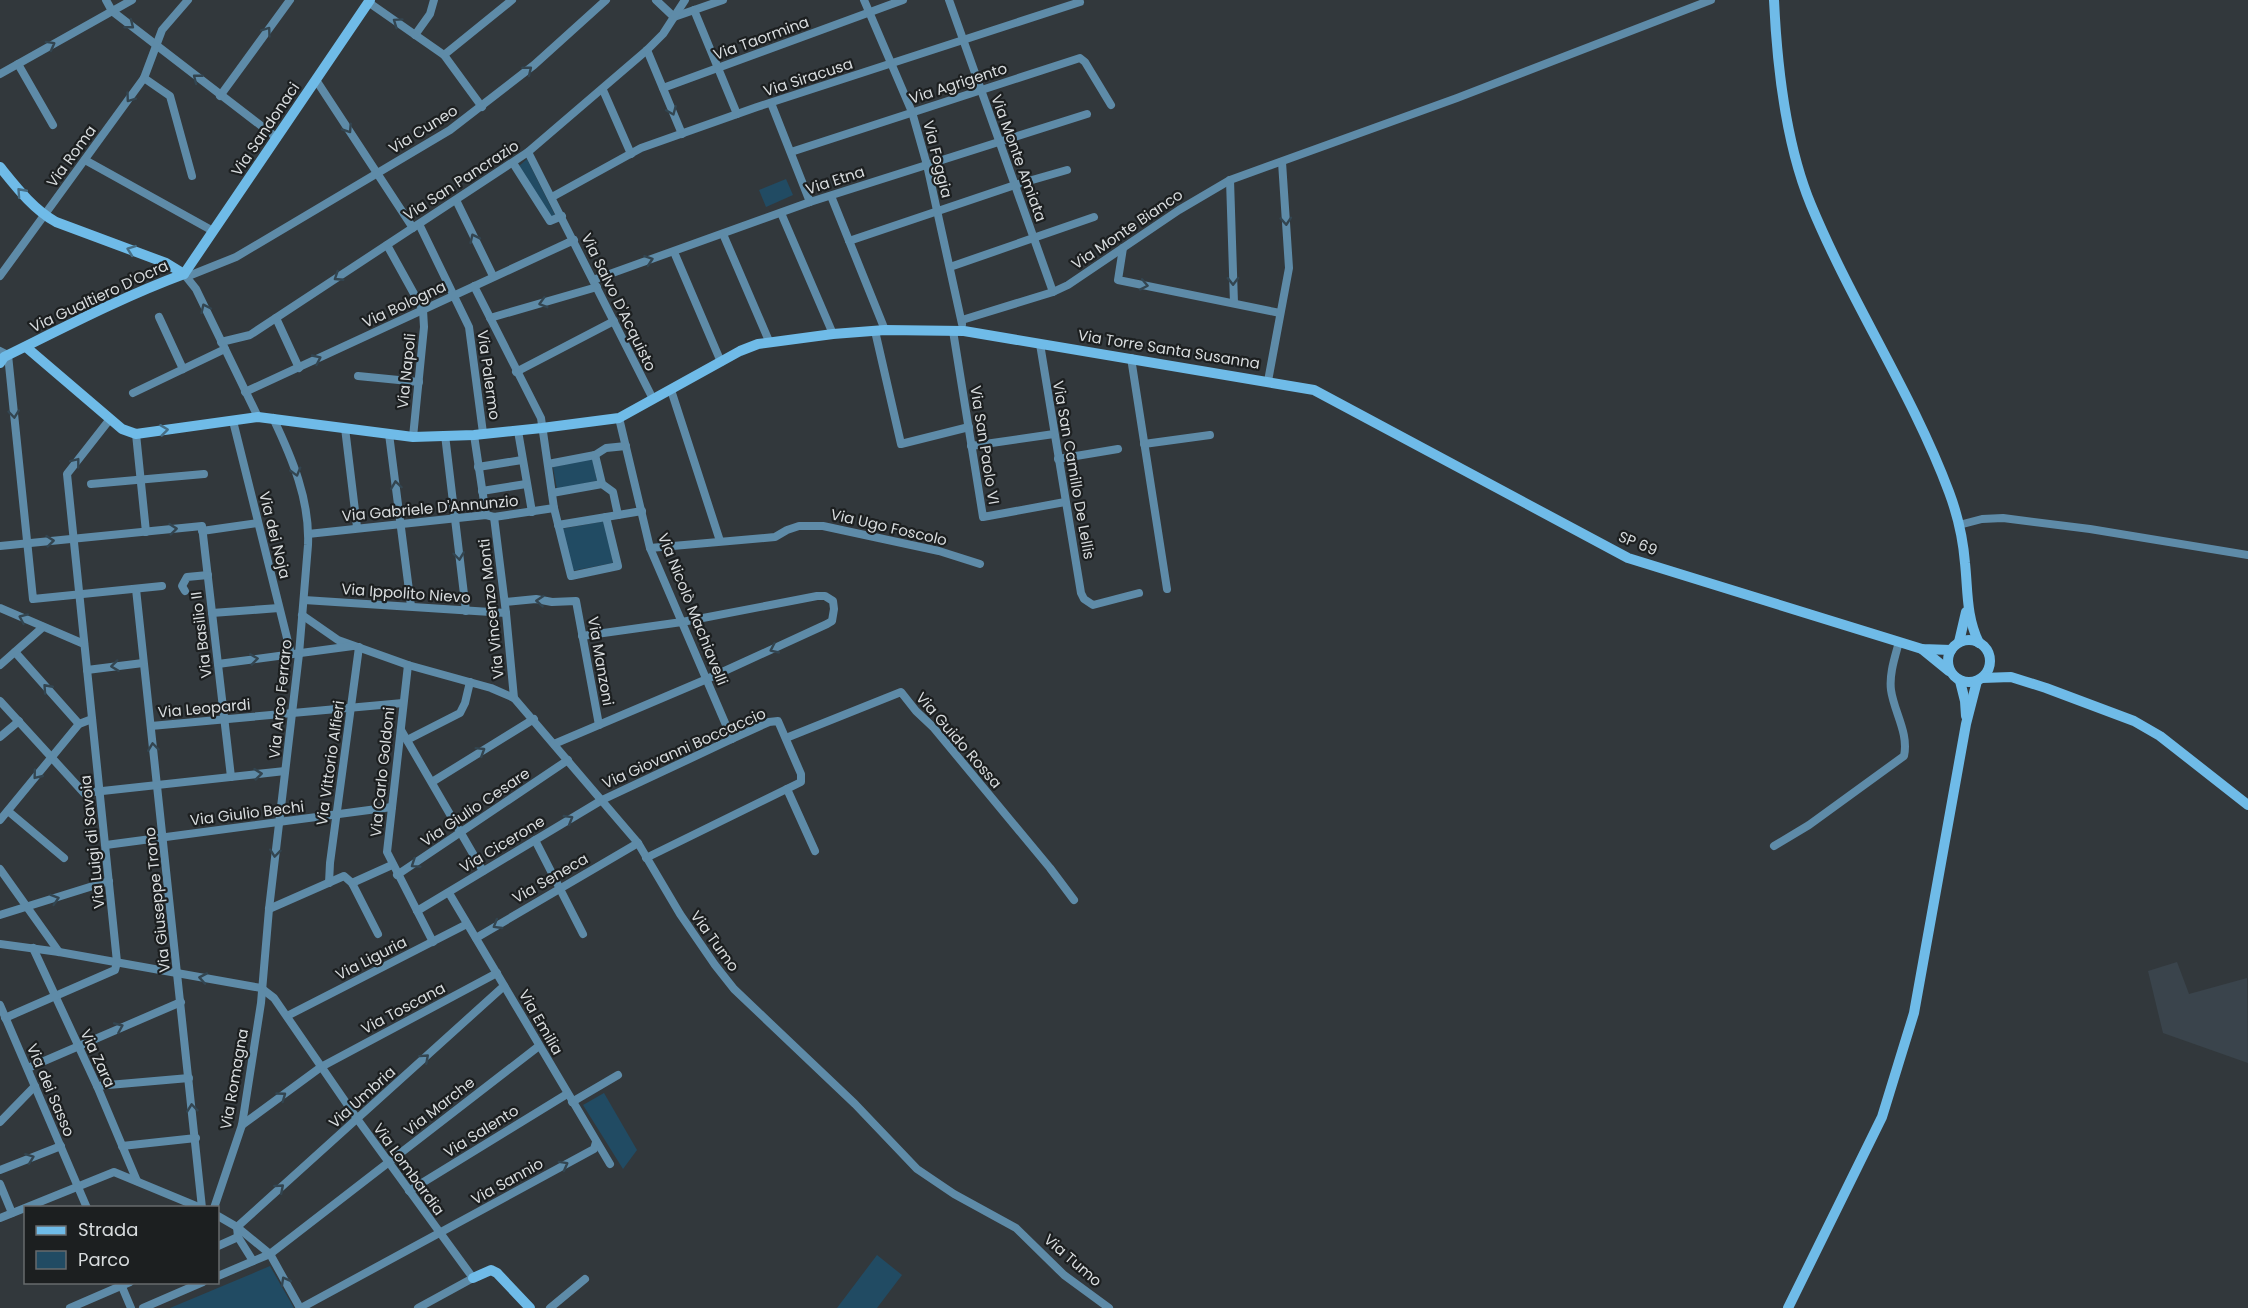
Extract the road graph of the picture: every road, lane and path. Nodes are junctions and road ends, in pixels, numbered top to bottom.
1 (106, 0) edge
2 (132, 0) edge
3 (188, 0) edge
4 (290, 0) edge
5 (434, 0) edge
6 (512, 0) edge
7 (606, 0) edge
8 (656, 0) edge
9 (686, 0) edge
10 (723, 0) edge
11 (864, 0) edge
12 (903, 0) edge
13 (949, 0) edge
14 (1711, 0) edge
15 (1774, 0) edge
16 (369, 1) edge
17 (1080, 2) dead end
18 (694, 10) junction
19 (112, 11) junction
20 (869, 12) junction
21 (674, 17) junction
22 (415, 35) junction
23 (962, 40) junction
24 (157, 47) junction
25 (647, 51) junction
26 (444, 55) junction
27 (18, 64) junction
28 (892, 64) junction
29 (718, 68) junction
30 (0, 74) edge
31 (144, 78) junction
32 (316, 80) junction
33 (663, 88) junction
34 (980, 89) junction
35 (603, 90) junction
36 (220, 96) junction
37 (771, 103) junction
38 (1111, 105) dead end
39 (482, 107) junction
40 (912, 112) junction
41 (737, 114) junction
42 (1087, 114) dead end
43 (53, 125) dead end
44 (682, 134) junction
45 (277, 138) junction
46 (1000, 142) junction
47 (528, 152) junction
48 (791, 152) junction
49 (631, 154) junction
50 (85, 160) junction
51 (513, 162) junction
52 (1282, 162) junction
53 (927, 165) junction
54 (0, 167) edge
55 (1067, 170) dead end
56 (377, 173) junction
57 (192, 176) dead end
58 (1230, 180) junction
59 (1015, 185) junction
60 (831, 195) junction
61 (552, 197) junction
62 (456, 200) junction
63 (810, 202) junction
64 (937, 211) junction
65 (781, 213) junction
66 (45, 216) junction
67 (562, 216) junction
68 (1094, 218) dead end
69 (416, 226) junction
70 (213, 231) junction
71 (723, 234) junction
72 (1034, 238) junction
73 (574, 240) junction
74 (849, 241) junction
75 (387, 245) junction
76 (1123, 248) junction
77 (674, 252) junction
78 (950, 267) junction
79 (184, 274) junction
80 (0, 276) edge
81 (493, 276) junction
82 (595, 283) junction
83 (474, 286) junction
84 (1053, 292) junction
85 (454, 295) junction
86 (1234, 303) junction
87 (423, 310) junction
88 (1280, 313) junction
89 (159, 317) dead end
90 (276, 318) junction
91 (490, 318) junction
92 (614, 321) junction
93 (955, 328) junction
94 (880, 330) junction
95 (833, 334) junction
96 (769, 341) junction
97 (1040, 344) junction
98 (223, 345) junction
99 (26, 347) junction
100 (3, 357) edge
101 (1131, 358) junction
102 (721, 362) junction
103 (299, 368) junction
104 (183, 369) junction
105 (516, 372) junction
106 (358, 376) dead end
107 (1268, 381) junction
108 (419, 382) junction
109 (671, 390) junction
110 (245, 392) junction
111 (133, 393) dead end
112 (652, 399) junction
113 (1364, 416) joint
114 (258, 417) junction
115 (273, 418) junction
116 (619, 418) junction
117 (110, 419) junction
118 (233, 421) junction
119 (969, 427) junction
120 (345, 428) junction
121 (542, 428) junction
122 (518, 431) junction
123 (136, 434) junction
124 (389, 434) junction
125 (478, 434) junction
126 (1054, 434) junction
127 (445, 435) junction
128 (1210, 435) dead end
129 (413, 437) junction
130 (1144, 444) junction
131 (626, 446) junction
132 (971, 447) junction
133 (1118, 449) dead end
134 (595, 455) junction
135 (1058, 459) junction
136 (522, 460) junction
137 (548, 464) junction
138 (478, 467) junction
139 (204, 474) dead end
140 (140, 480) junction
141 (91, 484) dead end
142 (526, 484) junction
143 (602, 484) junction
144 (482, 491) junction
145 (552, 493) junction
146 (1065, 502) junction
147 (554, 507) junction
148 (642, 511) junction
149 (532, 512) junction
150 (618, 515) junction
151 (490, 516) junction
152 (606, 517) junction
153 (454, 518) junction
154 (258, 523) junction
155 (401, 524) junction
156 (558, 525) junction
157 (1959, 525) junction
158 (202, 528) junction
159 (357, 528) junction
160 (146, 532) junction
161 (308, 534) junction
162 (73, 538) junction
163 (720, 541) junction
164 (27, 543) junction
165 (0, 546) edge
166 (650, 548) junction
167 (2248, 555) edge
168 (980, 564) dead end
169 (207, 575) junction
170 (162, 586) dead end
171 (136, 589) junction
172 (1167, 589) dead end
173 (185, 591) dead end
174 (1139, 593) dead end
175 (79, 595) junction
176 (304, 600) junction
177 (505, 602) junction
178 (1967, 603) junction
179 (411, 606) junction
180 (0, 608) edge
181 (279, 608) junction
182 (466, 611) junction
183 (212, 613) junction
184 (506, 614) junction
185 (302, 615) junction
186 (682, 622) junction
187 (43, 627) junction
188 (582, 636) junction
189 (1899, 642) junction
190 (1979, 643) junction
191 (84, 644) junction
192 (1955, 646) junction
193 (356, 647) junction
194 (1922, 649) junction
195 (15, 652) junction
196 (295, 654) junction
197 (1990, 659) junction
198 (143, 663) junction
199 (218, 664) junction
200 (0, 665) edge
201 (408, 665) junction
202 (87, 670) junction
203 (1950, 671) junction
204 (2011, 677) junction
205 (707, 679) junction
206 (1980, 679) junction
207 (1960, 681) junction
208 (470, 682) junction
209 (514, 698) junction
210 (0, 701) edge
211 (403, 704) junction
212 (351, 707) junction
213 (292, 714) junction
214 (92, 719) junction
215 (534, 719) junction
216 (225, 720) junction
217 (19, 722) junction
218 (79, 724) junction
219 (1966, 724) junction
220 (599, 725) junction
221 (151, 726) junction
222 (401, 730) junction
223 (0, 737) edge
224 (732, 738) junction
225 (786, 738) junction
226 (407, 740) junction
227 (554, 744) junction
228 (52, 758) junction
229 (568, 760) junction
230 (285, 771) junction
231 (231, 777) junction
232 (432, 782) junction
233 (158, 784) junction
234 (787, 789) junction
235 (100, 791) junction
236 (602, 800) junction
237 (2248, 805) edge
238 (392, 807) junction
239 (8, 811) junction
240 (336, 816) junction
241 (0, 820) edge
242 (279, 822) junction
243 (462, 832) junction
244 (164, 838) junction
245 (536, 840) junction
246 (638, 843) junction
247 (106, 846) junction
248 (1774, 846) dead end
249 (815, 851) dead end
250 (64, 858) dead end
251 (646, 858) junction
252 (392, 865) junction
253 (0, 869) edge
254 (483, 871) junction
255 (397, 875) junction
256 (110, 881) junction
257 (329, 883) junction
258 (352, 883) junction
259 (560, 887) junction
260 (448, 893) junction
261 (1074, 900) dead end
262 (28, 907) junction
263 (269, 909) junction
264 (417, 911) junction
265 (0, 915) edge
266 (467, 924) junction
267 (378, 934) dead end
268 (583, 934) dead end
269 (476, 938) junction
270 (433, 942) junction
271 (0, 944) edge
272 (33, 948) junction
273 (59, 952) junction
274 (117, 962) junction
275 (497, 973) junction
276 (178, 974) junction
277 (504, 986) junction
278 (261, 988) junction
279 (55, 996) junction
280 (181, 1002) junction
281 (0, 1005) edge
282 (287, 1016) junction
283 (5, 1018) junction
284 (76, 1045) junction
285 (539, 1046) junction
286 (321, 1067) junction
287 (28, 1068) junction
288 (618, 1074) dead end
289 (189, 1078) junction
290 (35, 1086) junction
291 (97, 1086) junction
292 (567, 1094) junction
293 (572, 1102) junction
294 (358, 1120) junction
295 (0, 1122) edge
296 (242, 1125) junction
297 (196, 1138) junction
298 (596, 1142) junction
299 (61, 1146) junction
300 (122, 1146) junction
301 (389, 1162) junction
302 (609, 1164) dead end
303 (0, 1170) edge
304 (137, 1181) junction
305 (0, 1184) edge
306 (78, 1186) junction
307 (409, 1191) junction
308 (29, 1206) edge
309 (86, 1206) edge
310 (194, 1206) edge
311 (196, 1206) edge
312 (215, 1206) edge
313 (24, 1208) edge
314 (12, 1213) junction
315 (219, 1217) edge
316 (0, 1218) edge
317 (237, 1227) junction
318 (439, 1233) junction
319 (238, 1237) junction
320 (219, 1246) edge
321 (270, 1254) junction
322 (253, 1261) junction
323 (219, 1276) edge
324 (473, 1278) junction
325 (585, 1279) dead end
326 (121, 1284) edge
327 (198, 1284) edge
328 (70, 1308) edge
329 (131, 1308) edge
330 (143, 1308) edge
331 (300, 1308) edge
332 (418, 1308) edge
333 (530, 1308) edge
334 (550, 1308) edge
335 (1108, 1308) edge
336 (1788, 1308) edge

1 - 19 street
2 - 19 street
3 - 24 street, Via Roma
36 -> 4 street
5 - 22 street
6 - 26 street
39 -> 7 street, Via Cuneo
8 - 21 street
9 - 21 street, Via San Pancrazio
10 - 18 street
11 - 20 street, Via Foggia
12 - 20 street, Via Taormina
13 - 23 street, Via Monte Amiata
14 - 52 street, Via Monte Bianco
15 - 157 main road
22 -> 16 street
16 - 32 main road, Via Sandonaci
17 - 23 street, Via Siracusa
18 - 21 street
18 - 29 street
19 -> 24 street
27 -> 19 street
20 - 28 street, Via Foggia
20 - 29 street, Via Taormina
21 - 25 street, Via San Pancrazio
22 - 26 street
23 - 28 street, Via Siracusa
23 - 34 street, Via Monte Amiata
24 - 31 street, Via Roma
36 -> 24 street
25 - 33 street
25 - 35 street, Via San Pancrazio
26 - 39 street
27 - 30 street
27 - 43 street
28 - 37 street, Via Siracusa
28 - 40 street, Via Foggia
29 - 33 street, Via Taormina
29 - 41 street
31 -> 50 street, Via Roma
31 - 57 street
32 - 45 main road, Via Sandonaci
32 -> 56 street, Via Palermo
33 -> 44 street
34 - 38 street, Via Agrigento
34 - 40 street, Via Agrigento
34 - 46 street, Via Monte Amiata
35 - 47 street, Via San Pancrazio
35 - 49 street
36 - 45 street
37 - 41 street, Via Siracusa
37 - 48 street
39 - 56 street, Via Cuneo
40 - 48 street, Via Agrigento
40 - 53 street, Via Foggia
41 - 44 street, Via Siracusa
42 - 46 street, Via Etna
44 - 49 street, Via Siracusa
45 - 70 main road, Via Sandonaci
46 - 53 street, Via Etna
46 - 59 street, Via Monte Amiata
47 - 51 street, Via San Pancrazio
47 - 61 street, Via Salvo D'Acquisto
48 - 63 street
49 - 61 street, Via Siracusa
50 - 66 street, Via Roma
50 - 70 street
51 - 62 street, Via San Pancrazio
51 - 67 street
52 - 58 street, Via Monte Bianco
52 -> 88 street
53 - 60 street, Via Etna
53 - 64 street, Via Foggia
66 -> 54 main road
55 - 59 street
56 - 69 street, Via Palermo
56 - 79 street, Via Cuneo
58 - 76 street, Via Monte Bianco
58 -> 86 street
59 - 64 street
59 - 72 street, Via Monte Amiata
60 - 63 street, Via Etna
60 - 74 street
61 - 67 street, Via Salvo D'Acquisto
62 - 69 street, Via San Pancrazio
81 -> 62 street
63 - 65 street, Via Etna
64 - 74 street
64 - 78 street, Via Foggia
65 - 71 street, Via Etna
65 - 95 street
79 -> 66 main road
66 - 80 street, Via Roma
67 - 73 street, Via Salvo D'Acquisto
68 - 72 street
69 - 75 street, Via San Pancrazio
69 - 85 street, Via Palermo
70 - 79 main road, Via Sandonaci
71 - 77 street, Via Etna
71 - 96 street
72 - 78 street
72 - 84 street, Via Monte Amiata
73 - 81 street, Via Bologna
73 - 82 street, Via Salvo D'Acquisto
74 - 94 street
75 - 87 street, Via Napoli
75 -> 90 street, Via San Pancrazio
76 - 84 street, Via Monte Bianco
76 -> 86 street
82 -> 77 street, Via Etna
77 - 102 street
78 - 93 street, Via Foggia
98 -> 79 street
79 - 99 main road, Via Gualtiero D'Ocra
81 - 83 street, Via Bologna
82 -> 91 street, Via Etna
82 - 92 street, Via Salvo D'Acquisto
83 - 85 street, Via Bologna
83 - 91 street
84 - 93 street, Via Monte Bianco
85 - 87 street, Via Bologna
85 - 125 street, Via Palermo
86 - 88 street
103 -> 87 street, Via Bologna
87 - 108 street, Via Napoli
88 - 107 street
89 - 104 street
90 - 98 street, Via San Pancrazio
90 - 103 street
91 - 105 street
92 - 105 street
92 - 112 street, Via Salvo D'Acquisto
93 - 94 main road, Via Torre Santa Susanna
93 - 97 main road, Via Torre Santa Susanna
93 - 119 street, Via San Paolo VI
94 - 95 main road, Via Torre Santa Susanna
94 - 119 street
95 - 96 main road, Via Torre Santa Susanna
96 - 102 main road, Via Torre Santa Susanna
97 - 101 main road, Via Torre Santa Susanna
97 - 126 street, Via San Camillo De Lellis
98 - 104 street, Via San Pancrazio
98 - 110 street
99 - 100 main road, Via Gualtiero D'Ocra
99 - 117 main road
100 -> 164 street
101 - 107 main road, Via Torre Santa Susanna
101 - 130 street
102 - 109 main road, Via Torre Santa Susanna
103 - 110 street, Via Bologna
104 - 111 street, Via San Pancrazio
105 - 121 street
106 - 108 street
107 - 113 main road, Via Torre Santa Susanna
108 - 129 street, Via Napoli
109 - 112 main road, Via Torre Santa Susanna
109 - 163 street
110 - 114 street
112 - 116 main road, Via Torre Santa Susanna
113 - 189 main road, SP 69
114 - 115 main road, Via Torre Santa Susanna
114 - 118 main road, Via Torre Santa Susanna
115 - 120 main road, Via Torre Santa Susanna
115 -> 161 street, Via Arco Ferraro
116 - 121 main road, Via Torre Santa Susanna
116 - 131 street, Via Nicolò Machiavelli
117 - 123 main road
162 -> 117 street, Via Luigi di Savoia
123 -> 118 main road, Via Torre Santa Susanna
118 - 154 street, Via dei Noja
119 - 132 street, Via San Paolo VI
120 - 124 main road, Via Torre Santa Susanna
120 - 159 street
121 - 122 main road, Via Torre Santa Susanna
121 - 137 street
122 - 125 main road, Via Torre Santa Susanna
122 - 136 street
123 - 140 street
124 - 129 main road, Via Torre Santa Susanna
155 -> 124 street
125 - 127 main road, Via Torre Santa Susanna
125 - 138 street, Via Palermo
126 - 132 street
126 - 135 street, Via San Camillo De Lellis
127 - 129 main road, Via Torre Santa Susanna
127 - 153 street
128 - 130 street
130 - 172 street
131 - 134 street
131 - 148 street, Via Nicolò Machiavelli
132 - 146 street, Via San Paolo VI
133 - 135 street
134 - 137 street
134 - 143 street
135 - 146 street, Via San Camillo De Lellis
136 - 138 street
136 - 142 street
137 - 145 street
138 - 144 street, Via Vincenzo Monti
139 - 140 street
140 - 141 street
140 - 160 street
142 - 144 street
142 - 149 street
143 - 145 street
143 - 150 street
144 - 151 street, Via Vincenzo Monti
145 - 147 street
146 - 174 street, Via San Camillo De Lellis
147 - 149 street, Via Gabriele D'Annunzio
147 - 156 street
148 - 150 street
148 - 166 street, Via Nicolò Machiavelli
149 - 151 street, Via Gabriele D'Annunzio
150 - 152 street
151 - 153 street, Via Gabriele D'Annunzio
151 - 177 street, Via Vincenzo Monti
152 - 156 street
152 - 156 street
153 - 155 street, Via Gabriele D'Annunzio
153 -> 182 street
154 - 158 street
154 - 181 street, Via dei Noja
155 - 159 street, Via Gabriele D'Annunzio
155 - 179 street
157 - 167 street
157 - 178 main road
160 -> 158 street
158 - 169 street, Via Basilio II
159 - 161 street, Via Gabriele D'Annunzio
160 - 162 street
161 - 176 street, Via Arco Ferraro
164 -> 162 street
162 - 175 street, Via Luigi di Savoia
163 - 166 street, Via Ugo Foscolo
163 - 168 street, Via Ugo Foscolo
164 - 165 street
164 - 175 street
166 - 186 street, Via Nicolò Machiavelli
169 - 173 street
169 - 183 street, Via Basilio II
170 - 171 street
171 - 175 street
171 - 198 street, Via Giuseppe Trono
175 - 191 street, Via Luigi di Savoia
176 - 179 street, Via Ippolito Nievo
176 - 185 street, Via Arco Ferraro
177 - 184 street, Via Vincenzo Monti
188 -> 177 street, Via Manzoni
178 - 190 main road
178 - 192 main road
179 - 182 street, Via Ippolito Nievo
187 -> 180 street
181 - 183 street
181 - 196 street, Via dei Noja
182 - 184 street, Via Ippolito Nievo
183 - 199 street, Via Basilio II
184 - 209 street, Via Vincenzo Monti
185 - 193 street, Via Tumo
185 - 196 street, Via Arco Ferraro
186 - 188 street
186 - 205 street, Via Nicolò Machiavelli
186 -> 205 street
187 - 191 street
187 - 195 street
188 - 220 street, Via Manzoni
189 - 194 main road, SP 69
189 - 248 street
190 - 192 main road
190 - 197 main road
191 - 202 street, Via Luigi di Savoia
192 - 194 main road
192 - 203 main road
193 - 196 street
193 - 201 street, Via Tumo
193 - 212 street, Via Vittorio Alfieri
194 - 203 main road
195 - 200 street
218 -> 195 street
199 -> 196 street
196 - 213 street, Via Arco Ferraro
197 - 204 main road
197 - 206 main road
198 -> 202 street
198 - 221 street, Via Giuseppe Trono
199 - 216 street, Via Basilio II
201 - 208 street, Via Tumo
201 - 211 street, Via Carlo Goldoni
202 - 214 street, Via Luigi di Savoia
203 - 207 main road
204 - 206 main road
204 - 237 main road
205 - 220 street
205 - 224 street, Via Nicolò Machiavelli
206 - 207 main road
206 - 219 main road
207 - 219 main road
208 - 209 street, Via Tumo
208 - 226 street
209 - 215 street, Via Tumo
210 - 217 street
211 - 212 street, Via Leopardi
211 - 222 street, Via Carlo Goldoni
212 - 213 street, Via Leopardi
212 - 240 street, Via Vittorio Alfieri
213 - 216 street, Via Leopardi
213 - 230 street, Via Arco Ferraro
214 - 218 street
214 - 235 street, Via Luigi di Savoia
215 - 227 street, Via Tumo
232 -> 215 street
216 - 221 street, Via Leopardi
216 - 231 street, Via Basilio II
217 - 223 street
217 - 228 street
218 - 228 street
219 - 336 main road
220 - 227 street
233 -> 221 street, Via Giuseppe Trono
222 - 226 street
222 - 238 street, Via Carlo Goldoni
224 - 225 street, Via Giovanni Boccaccio
224 - 236 street, Via Giovanni Boccaccio
225 - 234 street
225 - 261 street, Via Guido Rossa
226 - 232 street
227 - 229 street, Via Tumo
228 - 235 street
228 -> 239 street
229 - 236 street, Via Tumo
229 - 243 street, Via Giulio Cesare
231 -> 230 street
230 - 242 street, Via Arco Ferraro
231 - 233 street
232 - 243 street
233 - 235 street
233 - 244 street, Via Giuseppe Trono
234 - 249 street
234 - 251 street
235 - 247 street, Via Luigi di Savoia
245 -> 236 street, Via Cicerone
236 - 246 street, Via Tumo
238 - 240 street, Via Giulio Bechi
238 - 252 street, Via Carlo Goldoni
239 - 241 street
239 - 250 street
240 - 242 street, Via Giulio Bechi
240 - 257 street, Via Vittorio Alfieri
242 - 244 street, Via Giulio Bechi
242 -> 263 street, Via Arco Ferraro
243 - 254 street
243 -> 255 street, Via Giulio Cesare
244 - 247 street, Via Giulio Bechi
244 - 276 street, Via Giuseppe Trono
245 - 254 street, Via Cicerone
245 - 259 street
246 - 251 street, Via Tumo
246 - 259 street, Via Seneca
247 - 256 street, Via Luigi di Savoia
251 - 335 street, Via Tumo
252 - 255 street, Via Carlo Goldoni
252 - 258 street
253 - 262 street
254 - 260 street, Via Cicerone
255 - 264 street, Via Carlo Goldoni
262 -> 256 street
256 - 274 street, Via Luigi di Savoia
257 - 258 street
257 - 263 street
258 - 267 street
259 - 268 street
259 -> 269 street, Via Seneca
260 - 264 street, Via Cicerone
260 - 266 street, Via Emilia
262 - 265 street
262 - 273 street
263 - 278 street, Via Arco Ferraro
264 - 270 street, Via Carlo Goldoni
266 - 269 street, Via Emilia
266 - 270 street, Via Liguria
269 - 275 street, Via Emilia
270 - 282 street, Via Liguria
271 - 272 street
272 - 273 street
272 - 279 street, Via Zara
273 - 274 street
274 - 276 street
274 - 279 street
275 - 277 street, Via Emilia
275 - 286 street, Via Toscana
278 -> 276 street
276 - 280 street, Via Giuseppe Trono
277 - 285 street, Via Emilia
294 -> 277 street, Via Umbria
278 - 282 street, Via Lombardia
278 - 296 street, Via Romagna
279 - 283 street
279 - 284 street, Via Zara
284 -> 280 street
280 - 289 street, Via Giuseppe Trono
281 - 283 street, Via dei Sasso
282 - 286 street, Via Lombardia
283 - 287 street, Via dei Sasso
284 - 287 street
284 - 291 street, Via Zara
285 - 292 street, Via Emilia
285 - 301 street, Via Marche
286 - 294 street, Via Lombardia
296 -> 286 street, Via Toscana
287 - 290 street, Via dei Sasso
288 - 293 street
289 - 291 street
297 -> 289 street, Via Giuseppe Trono
290 - 295 street
290 - 299 street, Via dei Sasso
291 - 300 street, Via Zara
292 - 293 street, Via Emilia
292 - 307 street, Via Salento
293 - 298 street, Via Emilia
294 - 301 street, Via Lombardia
317 -> 294 street, Via Umbria
296 - 312 street, Via Romagna
297 - 300 street
297 - 311 street, Via Giuseppe Trono
298 - 302 street, Via Emilia
318 -> 298 street, Via Sannio
303 -> 299 street
299 - 306 street, Via dei Sasso
300 - 304 street, Via Zara
301 - 307 street, Via Lombardia
301 - 321 street, Via Marche
304 - 306 street
304 - 310 street
305 - 314 street
306 - 308 street
306 - 309 street, Via dei Sasso
307 - 318 street, Via Lombardia
313 - 314 street
314 - 316 street
315 - 317 street
317 - 319 street
317 - 321 street
318 - 324 street, Via Lombardia
318 - 331 street, Via Sannio
319 - 320 street
319 - 322 street
321 - 322 street, Via Marche
331 -> 321 street
322 - 323 street, Via Marche
324 - 332 street
324 - 333 main road
325 - 334 street
326 - 328 street
326 - 329 street
327 - 330 street

